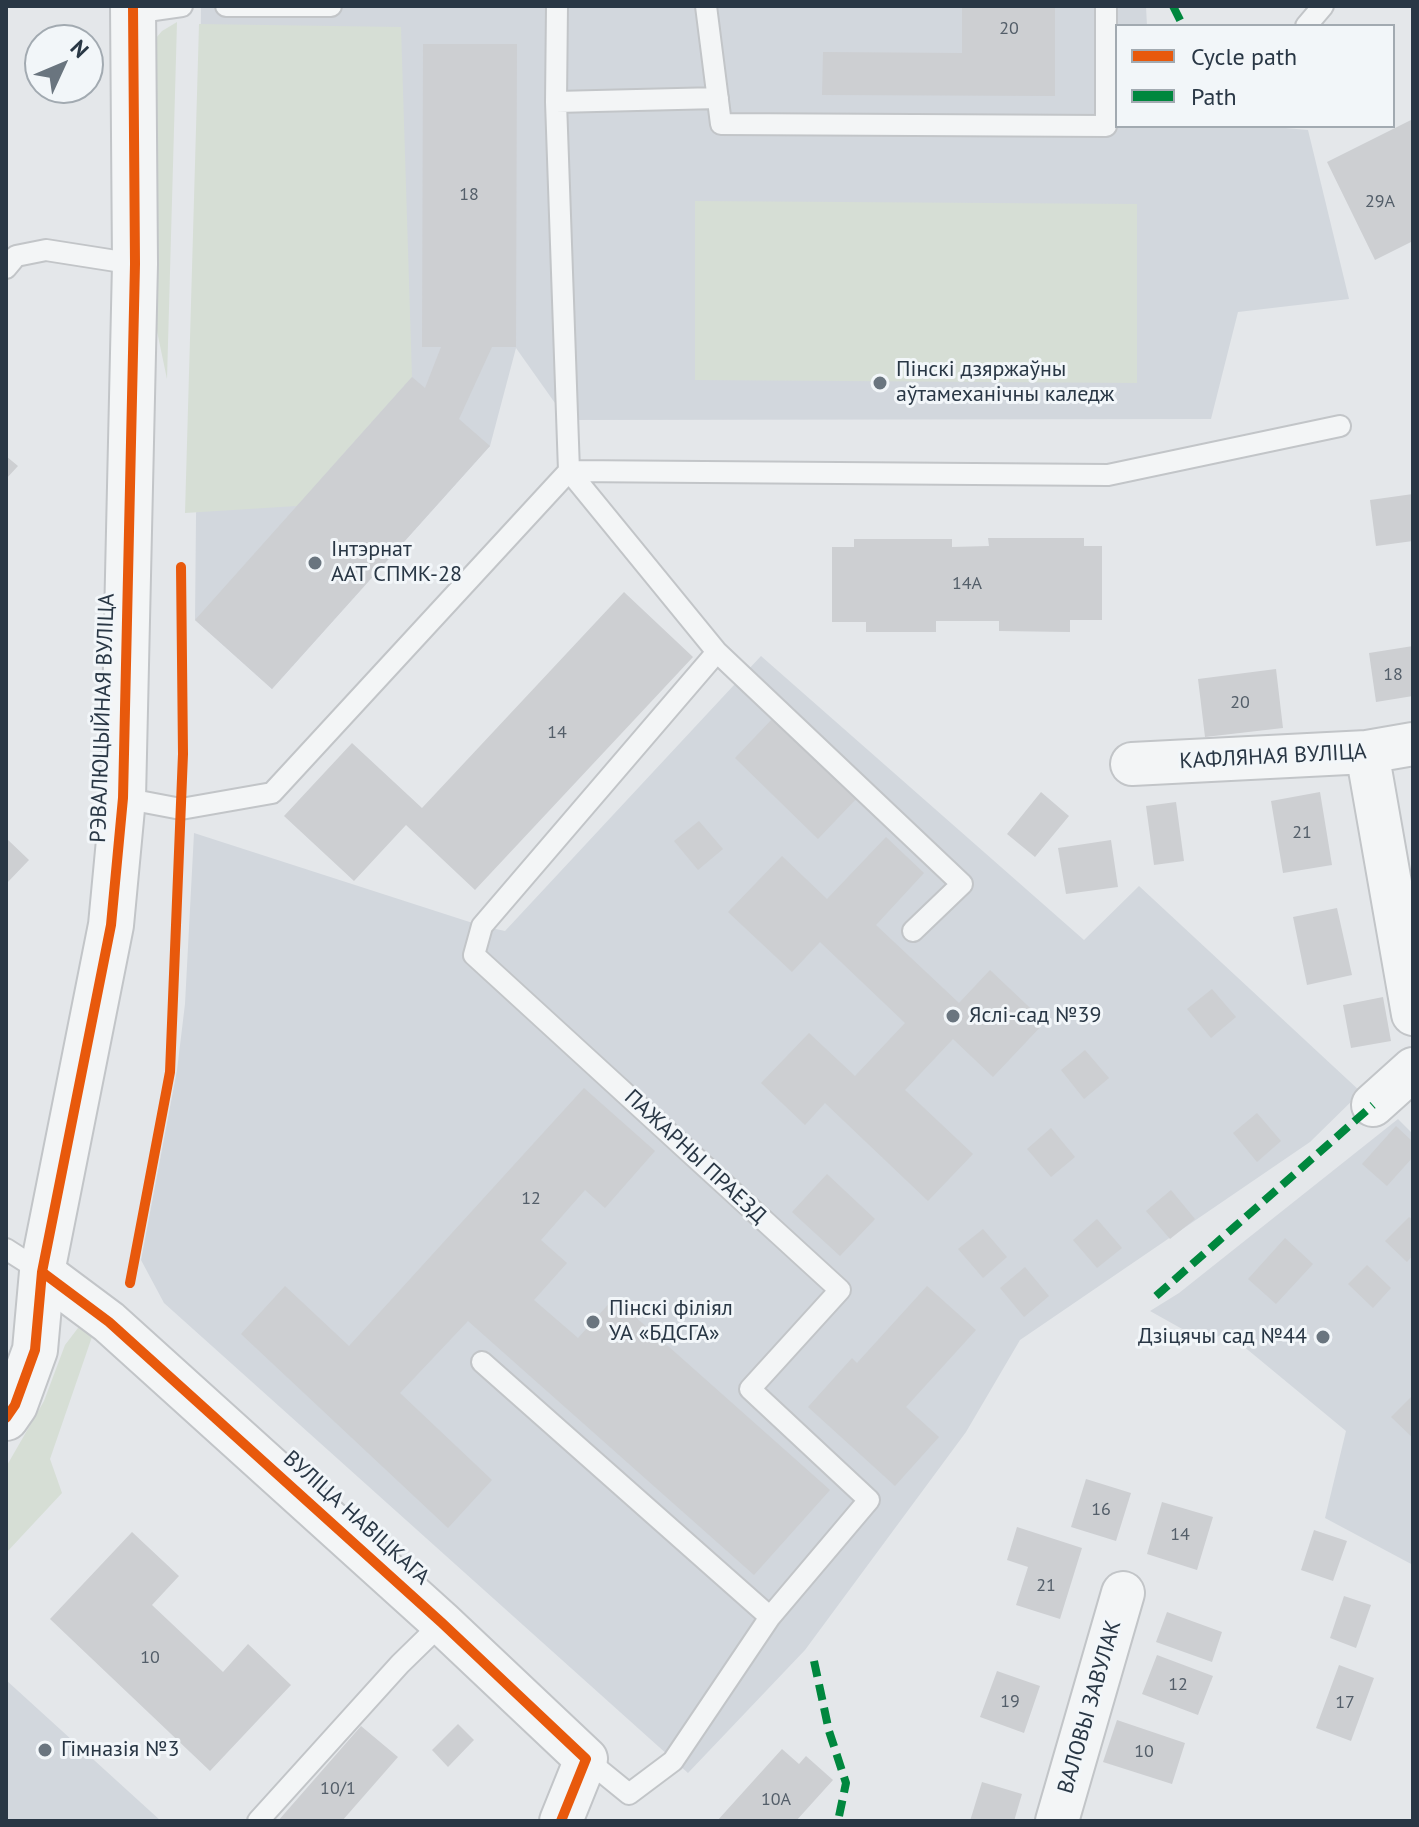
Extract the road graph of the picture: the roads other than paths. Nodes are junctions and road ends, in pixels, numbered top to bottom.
1 (182, 6) edge
2 (226, 6) edge
3 (331, 6) edge
4 (557, 6) edge
5 (706, 6) edge
6 (1106, 6) edge
7 (1323, 6) edge
8 (267, 7) edge
9 (133, 10) edge
10 (1308, 24) edge
11 (718, 98) junction
12 (556, 102) junction
13 (135, 264) junction
14 (6, 268) edge
15 (1340, 426) dead end
16 (569, 471) junction
17 (717, 652) junction
18 (1413, 744) edge
19 (1367, 752) junction
20 (1132, 764) dead end
21 (123, 798) junction
22 (913, 931) dead end
23 (1413, 1014) edge
24 (1413, 1069) edge
25 (1373, 1105) dead end
26 (6, 1249) edge
27 (42, 1272) junction
28 (482, 1362) dead end
29 (6, 1418) edge
30 (1123, 1593) dead end
31 (770, 1617) junction
32 (442, 1623) junction
33 (586, 1759) junction
34 (258, 1821) edge
35 (561, 1821) edge
36 (1057, 1821) edge

1 - 9 lane
2 - 8 lane
3 - 8 lane
4 - 12 lane
5 - 11 lane
6 - 11 lane
7 - 10 lane
9 - 13 street, РЭВАЛЮЦЫЙНАЯ ВУЛІЦА
11 - 12 lane
12 - 16 lane
13 - 14 lane
13 - 21 street, РЭВАЛЮЦЫЙНАЯ ВУЛІЦА
15 - 16 lane
16 - 17 lane
16 - 21 lane
17 - 22 lane
17 - 31 lane, ПАЖАРНЫ ПРАЕЗД
18 - 19 street, КАФЛЯНАЯ ВУЛІЦА
19 - 20 street, КАФЛЯНАЯ ВУЛІЦА
19 - 23 street
21 - 27 street, РЭВАЛЮЦЫЙНАЯ ВУЛІЦА
24 - 25 street
26 - 27 lane
27 - 29 street, РЭВАЛЮЦЫЙНАЯ ВУЛІЦА
27 - 32 street, ВУЛІЦА НАВІЦКАГА
28 - 31 lane
30 - 36 street, ВАЛОВЫ ЗАВУЛАК
31 - 33 lane
32 - 33 street, ВУЛІЦА НАВІЦКАГА
32 - 34 lane
33 - 35 street

